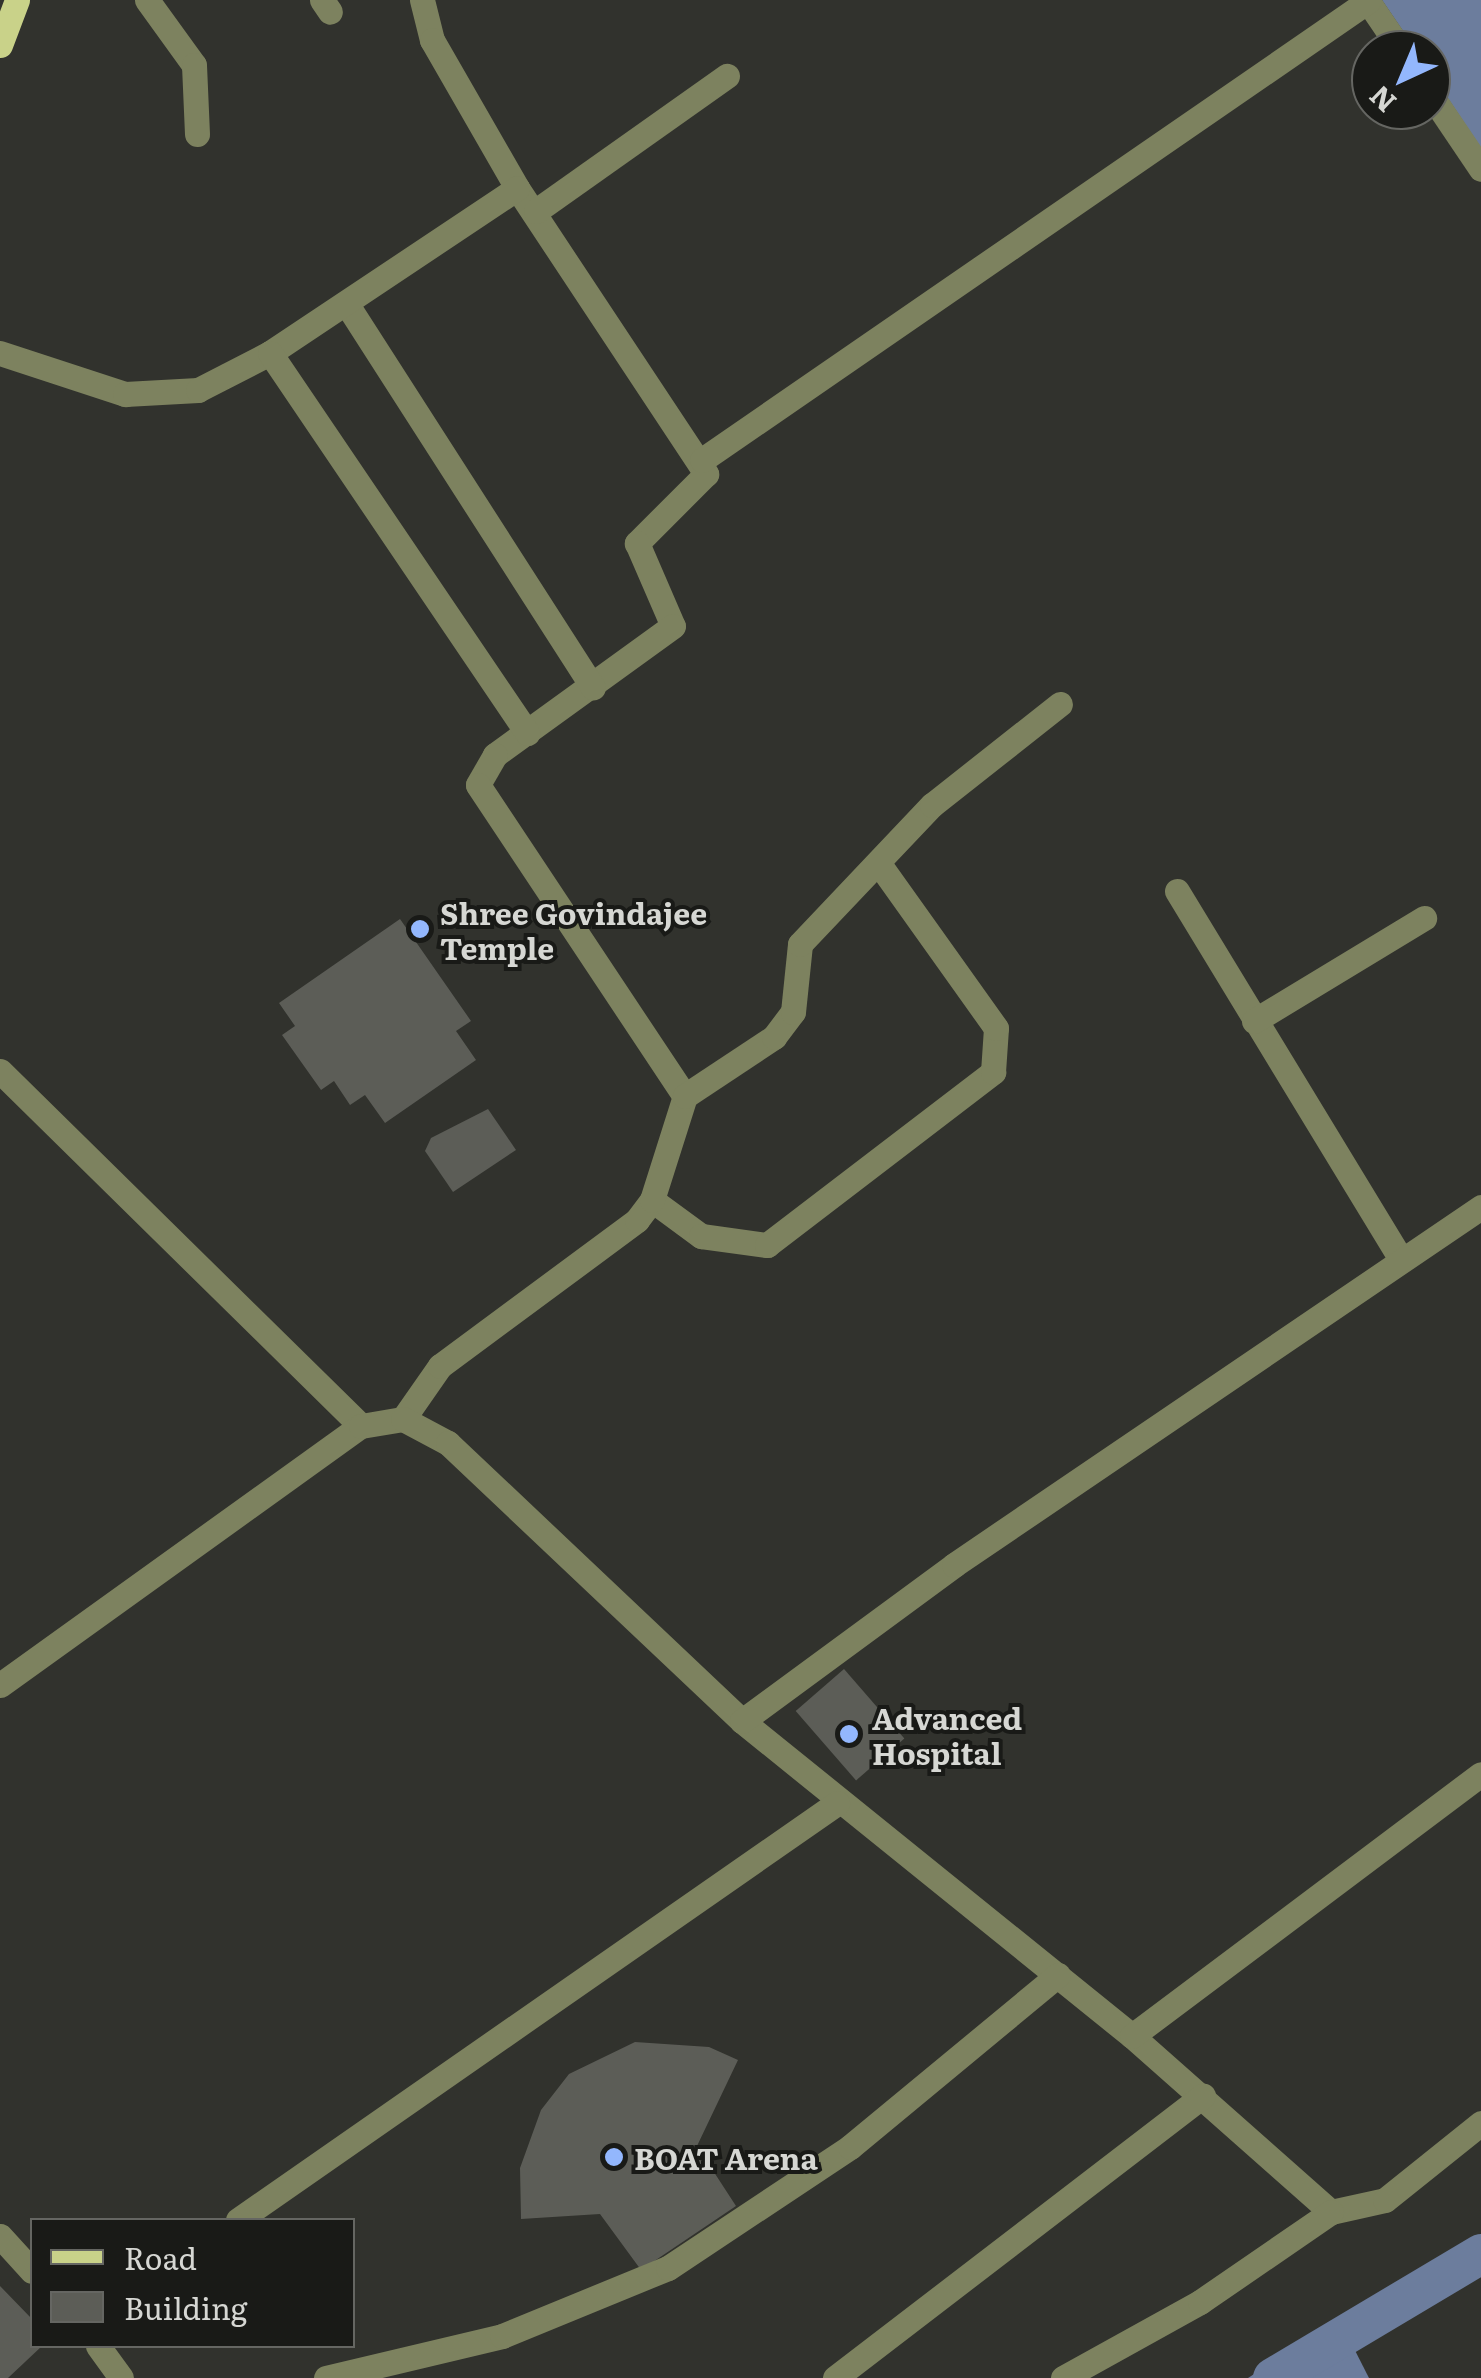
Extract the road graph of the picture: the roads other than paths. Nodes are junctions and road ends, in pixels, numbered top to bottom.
1 (17, 0) edge
2 (147, 0) edge
3 (422, 0) edge
4 (1368, 0) edge
5 (1388, 30) edge
6 (0, 45) edge
7 (727, 76) dead end
8 (1451, 124) edge
9 (197, 134) dead end
10 (1481, 169) edge
11 (517, 188) junction
12 (536, 211) junction
13 (346, 303) junction
14 (0, 353) edge
15 (270, 354) junction
16 (702, 460) junction
17 (592, 688) junction
18 (1060, 704) dead end
19 (526, 733) junction
20 (879, 864) junction
21 (1177, 890) dead end
22 (1424, 918) dead end
23 (1254, 1021) junction
24 (0, 1071) edge
25 (686, 1096) junction
26 (652, 1200) junction
27 (1481, 1207) edge
28 (1400, 1258) junction
29 (403, 1419) junction
30 (362, 1426) junction
31 (0, 1685) edge
32 (742, 1721) junction
33 (1481, 1774) edge
34 (837, 1803) junction
35 (1058, 1975) junction
36 (1132, 2036) junction
37 (1202, 2096) junction
38 (1481, 2123) edge
39 (1331, 2212) junction
40 (241, 2218) edge
41 (0, 2236) edge
42 (30, 2269) edge
43 (99, 2348) edge
44 (121, 2378) edge
45 (326, 2378) edge
46 (835, 2378) edge
47 (1063, 2378) edge

1 - 6 main road
2 - 9 street
3 - 11 street
4 - 5 street
4 - 16 street
7 - 12 street
8 - 10 street
11 - 12 street
11 - 13 street
12 - 16 street
13 - 15 street
13 - 17 street
14 - 15 street
15 - 19 street
16 - 17 street
17 - 19 street
18 - 20 street
19 - 25 street
20 - 25 street
20 - 26 street
21 - 23 street
22 - 23 street
23 - 28 street
24 - 30 street
25 - 26 street
26 - 29 street
27 - 28 street
28 - 32 street
29 - 30 street
29 - 32 street
30 - 31 street
32 - 34 street
33 - 36 street
34 - 35 street
34 - 40 street
35 - 36 street
35 - 45 street
36 - 37 street
37 - 39 street
37 - 46 street
38 - 39 street
39 - 47 street
41 - 42 street
43 - 44 street

